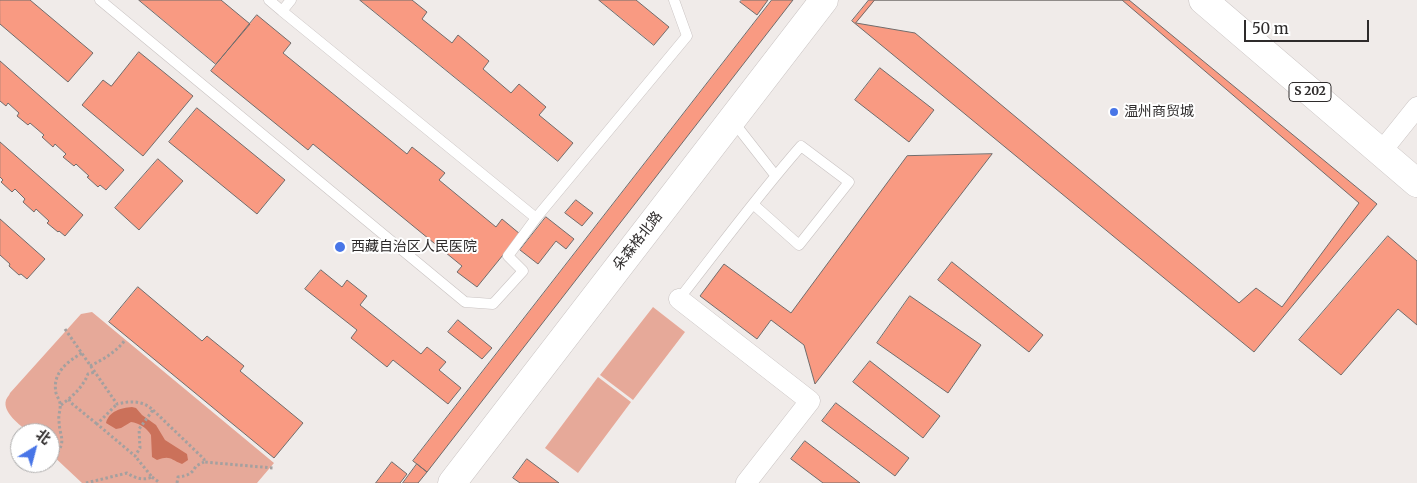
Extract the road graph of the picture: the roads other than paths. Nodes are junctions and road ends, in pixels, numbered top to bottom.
1 (100, 0) edge
2 (269, 0) edge
3 (291, 0) edge
4 (674, 0) edge
5 (824, 0) edge
6 (1203, 0) edge
7 (282, 11) junction
8 (1417, 108) edge
9 (731, 119) junction
10 (1380, 152) junction
11 (775, 175) junction
12 (1417, 183) edge
13 (753, 204) junction
14 (536, 218) junction
15 (679, 299) joint
16 (452, 483) edge
17 (746, 483) edge

1 - 14 lane
2 - 7 lane
3 - 7 lane
4 - 14 lane
5 - 9 street, 朵森格北路
6 - 10 street, S 202
7 - 14 lane
8 - 10 street
9 - 11 lane
9 - 16 street, 朵森格北路
10 - 12 street, S 202
11 - 13 lane
11 - 13 lane
13 - 15 lane
15 - 17 street

